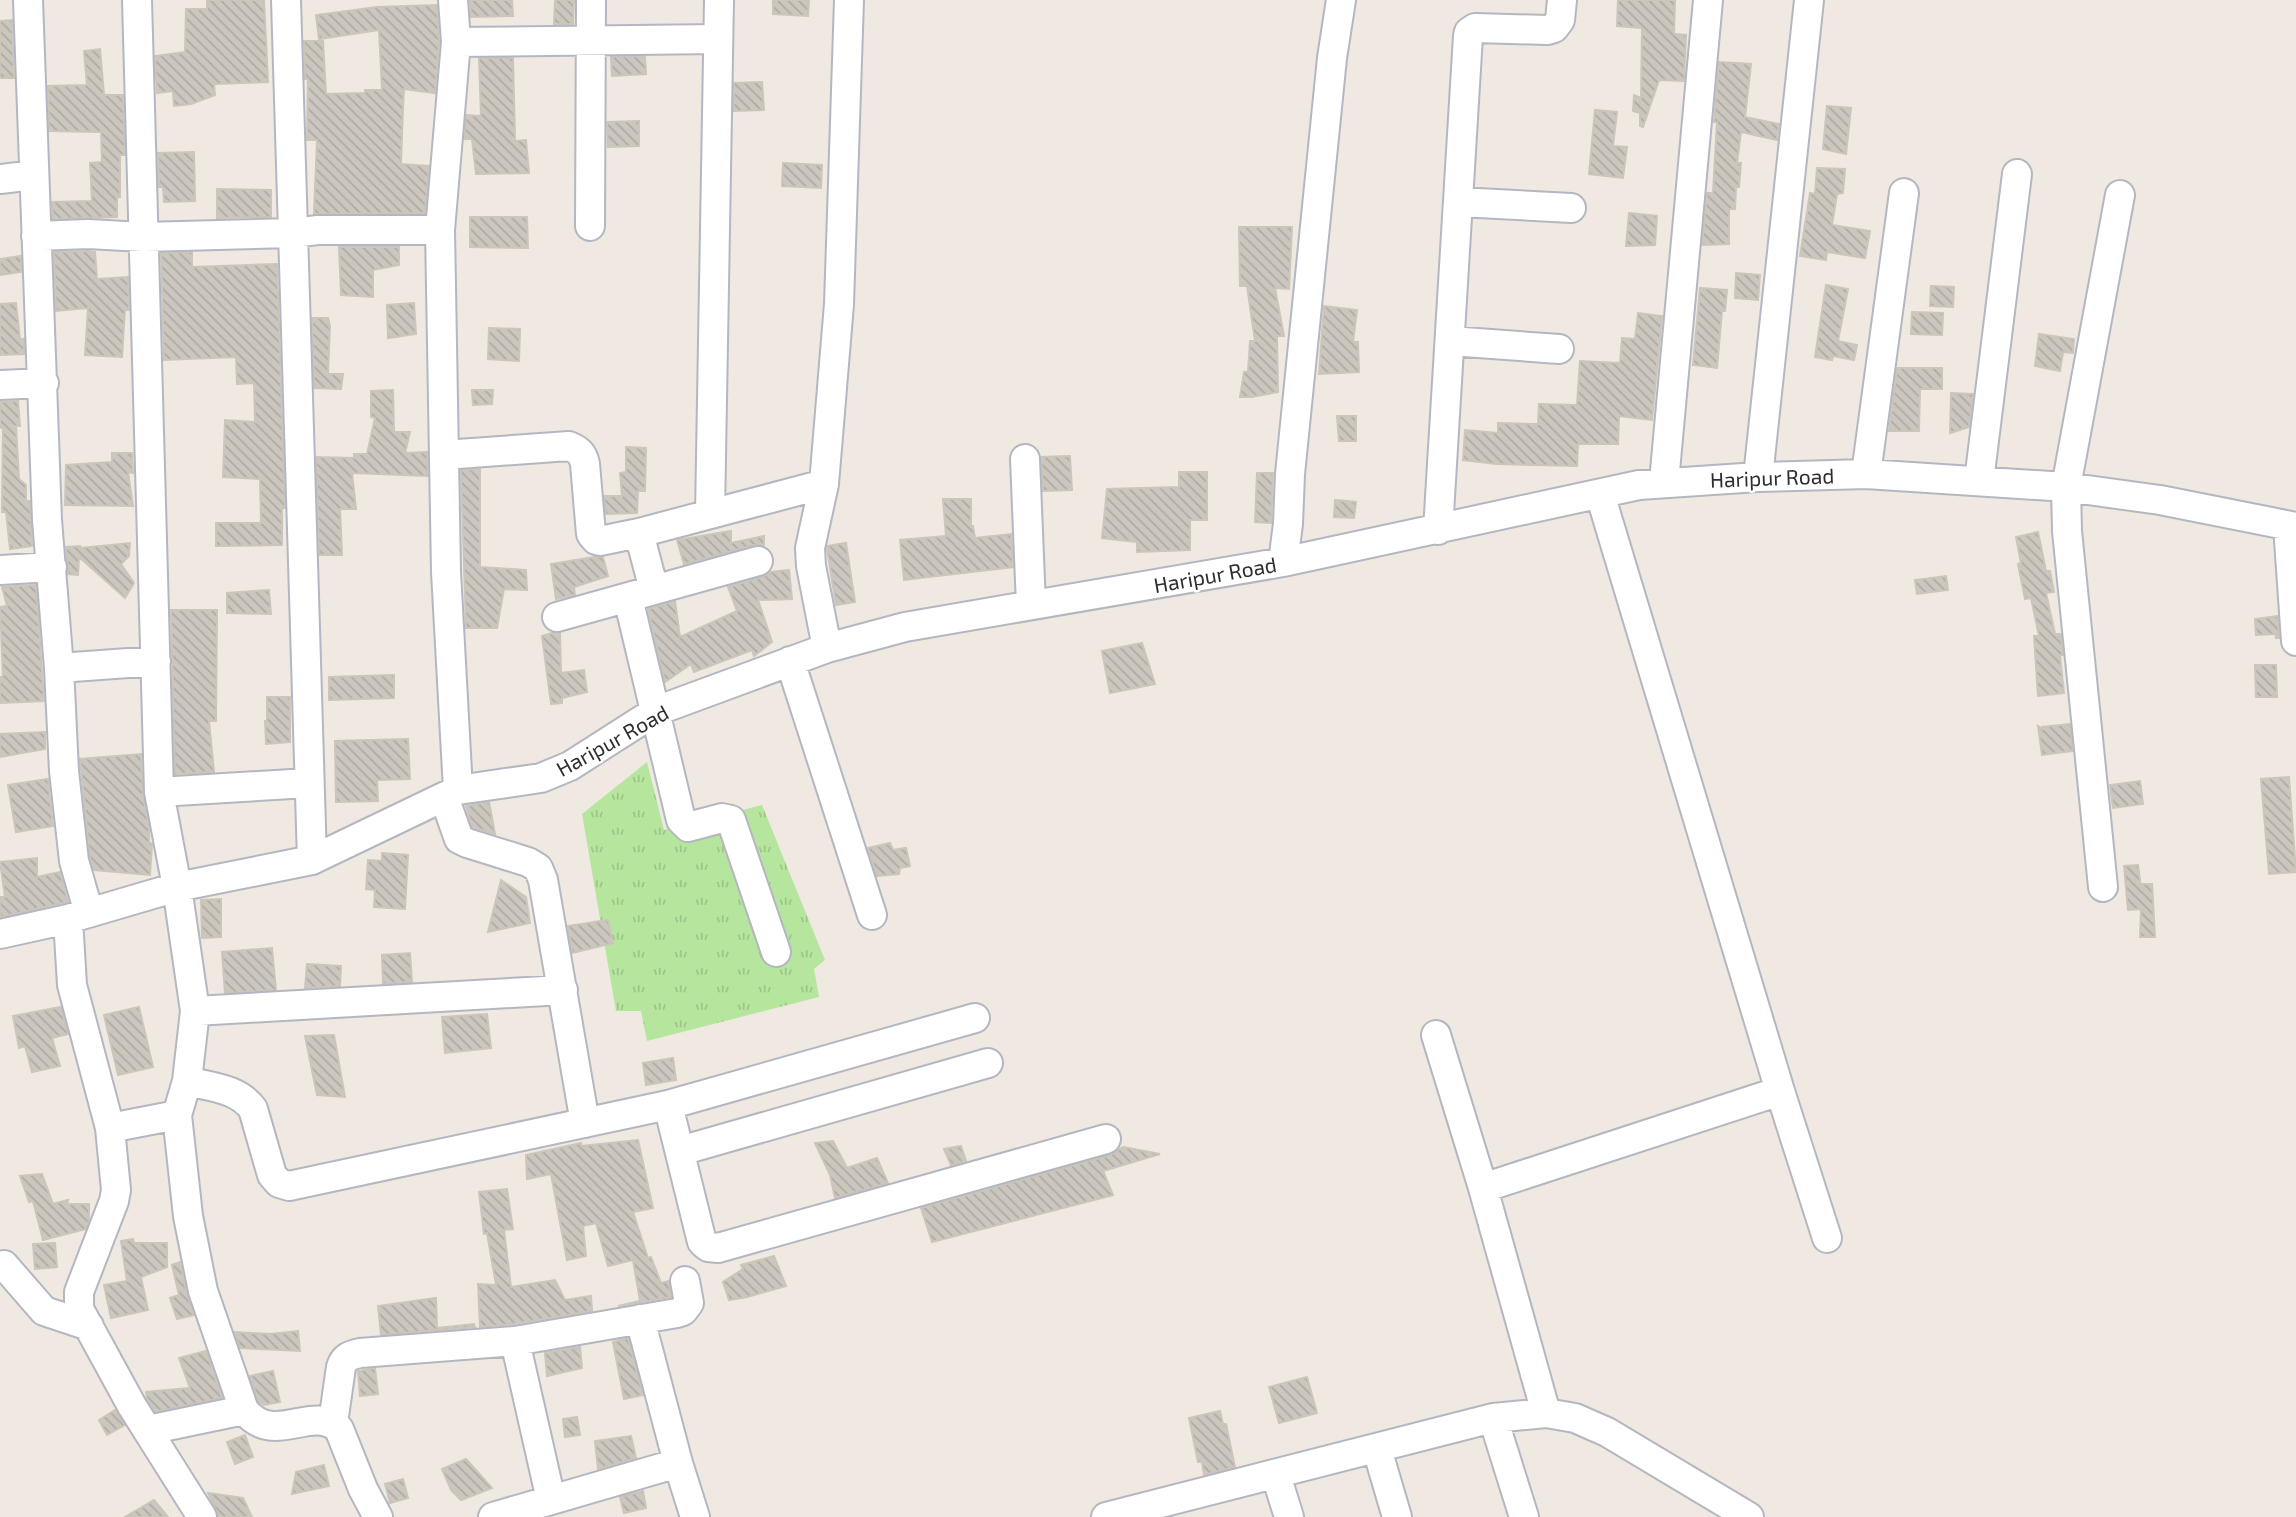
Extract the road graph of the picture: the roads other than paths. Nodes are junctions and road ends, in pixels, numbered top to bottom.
1 (28, 0) edge
2 (137, 0) edge
3 (286, 0) edge
4 (453, 0) edge
5 (590, 0) edge
6 (719, 0) edge
7 (849, 0) edge
8 (1341, 0) edge
9 (1562, 0) edge
10 (1708, 0) edge
11 (1809, 0) edge
12 (718, 38) junction
13 (591, 40) junction
14 (456, 42) junction
15 (2017, 174) dead end
16 (34, 175) junction
17 (0, 179) edge
18 (1904, 193) dead end
19 (2120, 195) dead end
20 (1459, 202) junction
21 (1571, 208) dead end
22 (590, 226) dead end
23 (440, 230) junction
24 (293, 233) junction
25 (36, 236) junction
26 (143, 237) junction
27 (1450, 341) junction
28 (1559, 349) dead end
29 (44, 383) junction
30 (0, 385) edge
31 (444, 455) junction
32 (1025, 459) dead end
33 (1866, 474) junction
34 (1758, 477) junction
35 (1979, 481) junction
36 (1664, 482) junction
37 (824, 484) junction
38 (2066, 486) junction
39 (1600, 494) junction
40 (710, 514) junction
41 (2292, 527) edge
42 (1438, 530) junction
43 (639, 533) junction
44 (758, 561) dead end
45 (1283, 562) junction
46 (52, 567) junction
47 (0, 570) edge
48 (641, 594) junction
49 (1031, 605) junction
50 (557, 617) dead end
51 (2296, 641) edge
52 (827, 648) junction
53 (156, 662) junction
54 (790, 662) junction
55 (59, 668) junction
56 (656, 711) junction
57 (308, 783) junction
58 (159, 792) junction
59 (451, 793) junction
60 (312, 860) junction
61 (177, 887) junction
62 (2103, 887) dead end
63 (872, 915) dead end
64 (78, 916) junction
65 (0, 934) edge
66 (776, 952) dead end
67 (563, 990) junction
68 (195, 1012) junction
69 (975, 1018) dead end
70 (1436, 1035) dead end
71 (988, 1063) dead end
72 (187, 1081) junction
73 (1780, 1091) junction
74 (668, 1105) junction
75 (177, 1115) junction
76 (585, 1123) junction
77 (110, 1128) junction
78 (1106, 1139) dead end
79 (680, 1151) junction
80 (1483, 1188) junction
81 (1827, 1238) dead end
82 (4, 1265) dead end
83 (685, 1280) dead end
84 (640, 1319) junction
85 (89, 1326) junction
86 (514, 1341) junction
87 (244, 1410) junction
88 (1546, 1413) junction
89 (1493, 1418) junction
90 (333, 1423) junction
91 (148, 1430) junction
92 (1377, 1449) junction
93 (678, 1463) junction
94 (1276, 1475) junction
95 (551, 1500) junction
96 (1191, 1507) edge
97 (202, 1517) edge
98 (378, 1517) edge
99 (493, 1517) edge
100 (695, 1517) edge
101 (1106, 1517) edge
102 (1289, 1517) edge
103 (1397, 1517) edge
104 (1524, 1517) edge
105 (1749, 1517) edge

1 - 16 street
2 - 26 street
3 - 24 street
4 - 14 street
5 - 13 street
6 - 12 street
7 - 37 street
8 - 45 street
9 - 20 street
10 - 36 street
11 - 34 street
12 - 13 street
12 - 40 street
13 - 14 street
13 - 22 street
14 - 23 street
15 - 35 street
16 - 17 street
16 - 25 street
18 - 33 street
19 - 38 street
20 - 21 street
20 - 27 street
23 - 24 street
23 - 31 street
24 - 26 street
24 - 57 street
25 - 26 street
25 - 29 street
26 - 53 street
27 - 28 street
27 - 42 street
29 - 30 street
29 - 46 street
31 - 43 street
31 - 59 street
32 - 49 street
33 - 34 street, Haripur Road
33 - 35 street, Haripur Road
34 - 36 street, Haripur Road
35 - 38 street, Haripur Road
36 - 39 street, Haripur Road
37 - 40 street
37 - 52 street
38 - 41 street, Haripur Road
38 - 62 street
39 - 42 street, Haripur Road
39 - 73 street
40 - 43 street
41 - 51 street
42 - 45 street, Haripur Road
43 - 48 street
44 - 48 street
45 - 49 street, Haripur Road
46 - 47 street
46 - 55 street
48 - 50 street
48 - 56 street
49 - 52 street, Haripur Road
52 - 54 street, Haripur Road
53 - 55 street
53 - 58 street
54 - 56 street, Haripur Road
54 - 63 street
55 - 64 street
56 - 59 street, Haripur Road
56 - 66 street
57 - 58 street
57 - 60 street
58 - 61 street
59 - 60 street, Haripur Road
59 - 67 street
60 - 61 street, Haripur Road
61 - 64 street, Haripur Road
61 - 68 street
64 - 65 street, Haripur Road
64 - 77 street
67 - 68 street
67 - 76 street
68 - 72 street
69 - 74 street
70 - 80 street
71 - 79 street
72 - 75 street
72 - 76 street
73 - 80 street
73 - 81 street
74 - 76 street
74 - 79 street
75 - 77 street
75 - 87 street
77 - 85 street
78 - 79 street
80 - 88 street
82 - 85 street
83 - 84 street
84 - 86 street
84 - 93 street
85 - 91 street
86 - 90 street
86 - 95 street
87 - 90 street
87 - 91 street
88 - 89 street
88 - 105 street
89 - 92 street
89 - 104 street
90 - 98 street
91 - 97 street
92 - 94 street
92 - 103 street
93 - 95 street
93 - 100 street
94 - 96 street
94 - 102 street
95 - 99 street
96 - 101 street

